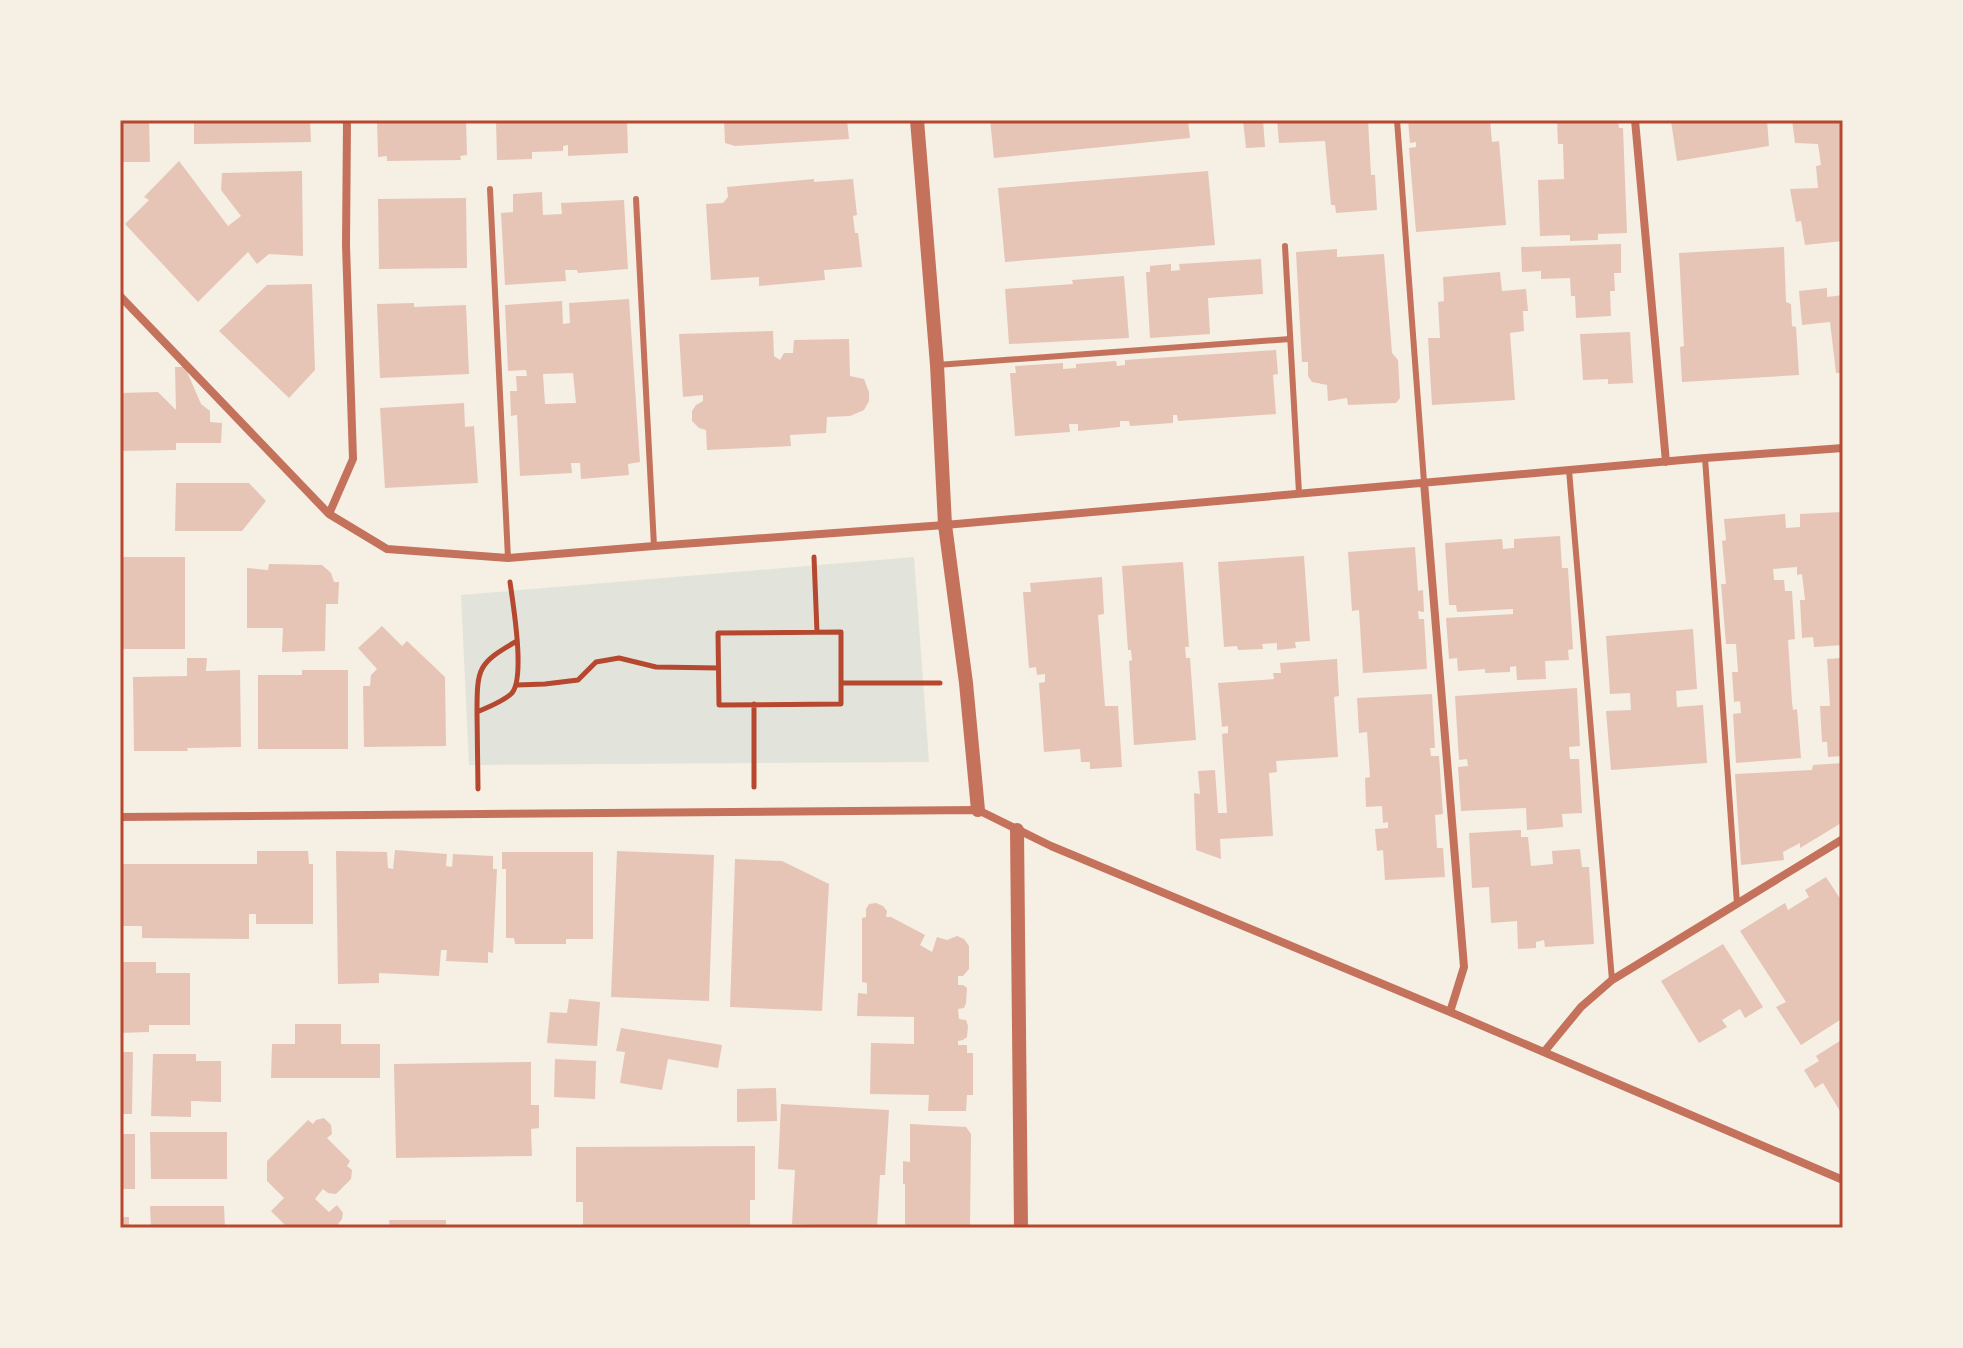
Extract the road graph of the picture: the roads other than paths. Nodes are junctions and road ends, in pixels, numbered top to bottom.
1 (347, 120) edge
2 (917, 120) edge
3 (1397, 120) edge
4 (1635, 120) edge
5 (490, 189) dead end
6 (636, 199) dead end
7 (1285, 246) dead end
8 (120, 296) edge
9 (1290, 339) junction
10 (937, 365) junction
11 (1843, 448) edge
12 (1705, 458) junction
13 (1666, 462) junction
14 (1569, 470) junction
15 (1424, 482) junction
16 (1299, 493) junction
17 (329, 514) junction
18 (945, 525) junction
19 (654, 546) junction
20 (508, 558) junction
21 (978, 810) junction
22 (120, 817) edge
23 (1017, 830) junction
24 (1843, 839) edge
25 (1737, 904) junction
26 (1612, 980) junction
27 (1450, 1012) junction
28 (1544, 1052) junction
29 (1843, 1180) edge
30 (1021, 1228) edge

1 - 17 street
2 - 10 street
3 - 15 lane
4 - 13 street
5 - 20 lane
6 - 19 lane
7 - 9 lane
8 - 17 street
9 - 10 lane
9 - 16 lane
10 - 18 street
11 - 12 street
12 - 13 street
12 - 25 lane
13 - 14 street
14 - 15 street
14 - 26 lane
15 - 16 street
15 - 27 street
16 - 18 street
17 - 20 street
18 - 19 street
18 - 21 street
19 - 20 street
21 - 22 street
21 - 23 street
23 - 27 street
23 - 30 street
24 - 25 street
25 - 26 street
26 - 28 street
27 - 28 street
28 - 29 street

